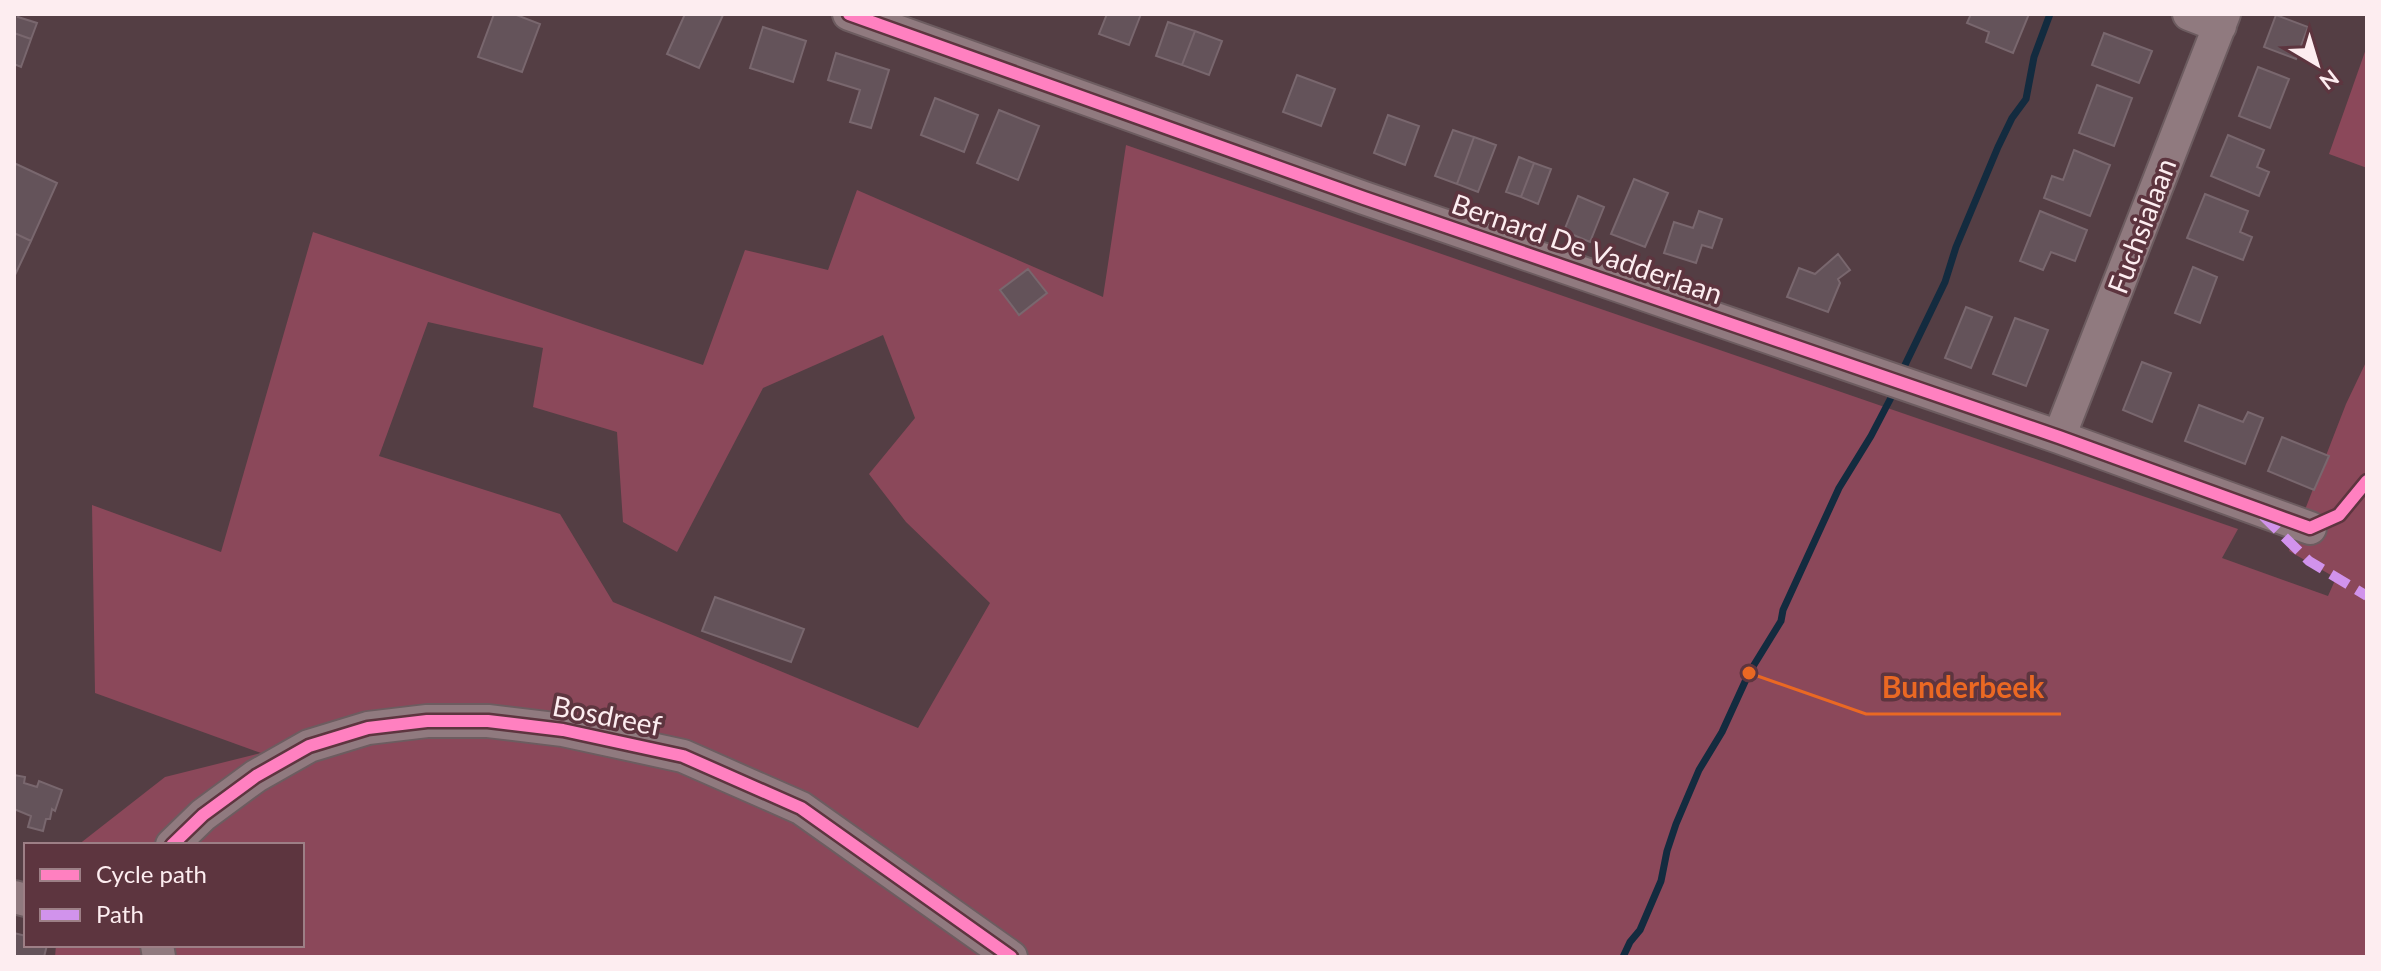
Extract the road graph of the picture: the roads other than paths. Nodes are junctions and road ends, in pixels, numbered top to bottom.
1 (849, 14) edge
2 (2189, 14) edge
3 (2222, 20) edge
4 (2059, 437) junction
5 (2310, 528) dead end
6 (174, 843) edge
7 (1011, 957) edge

1 - 4 street, Bernard De Vadderlaan
2 - 3 street
3 - 4 street, Fuchsialaan
4 - 5 street, Bernard De Vadderlaan
6 - 7 street, Bosdreef

